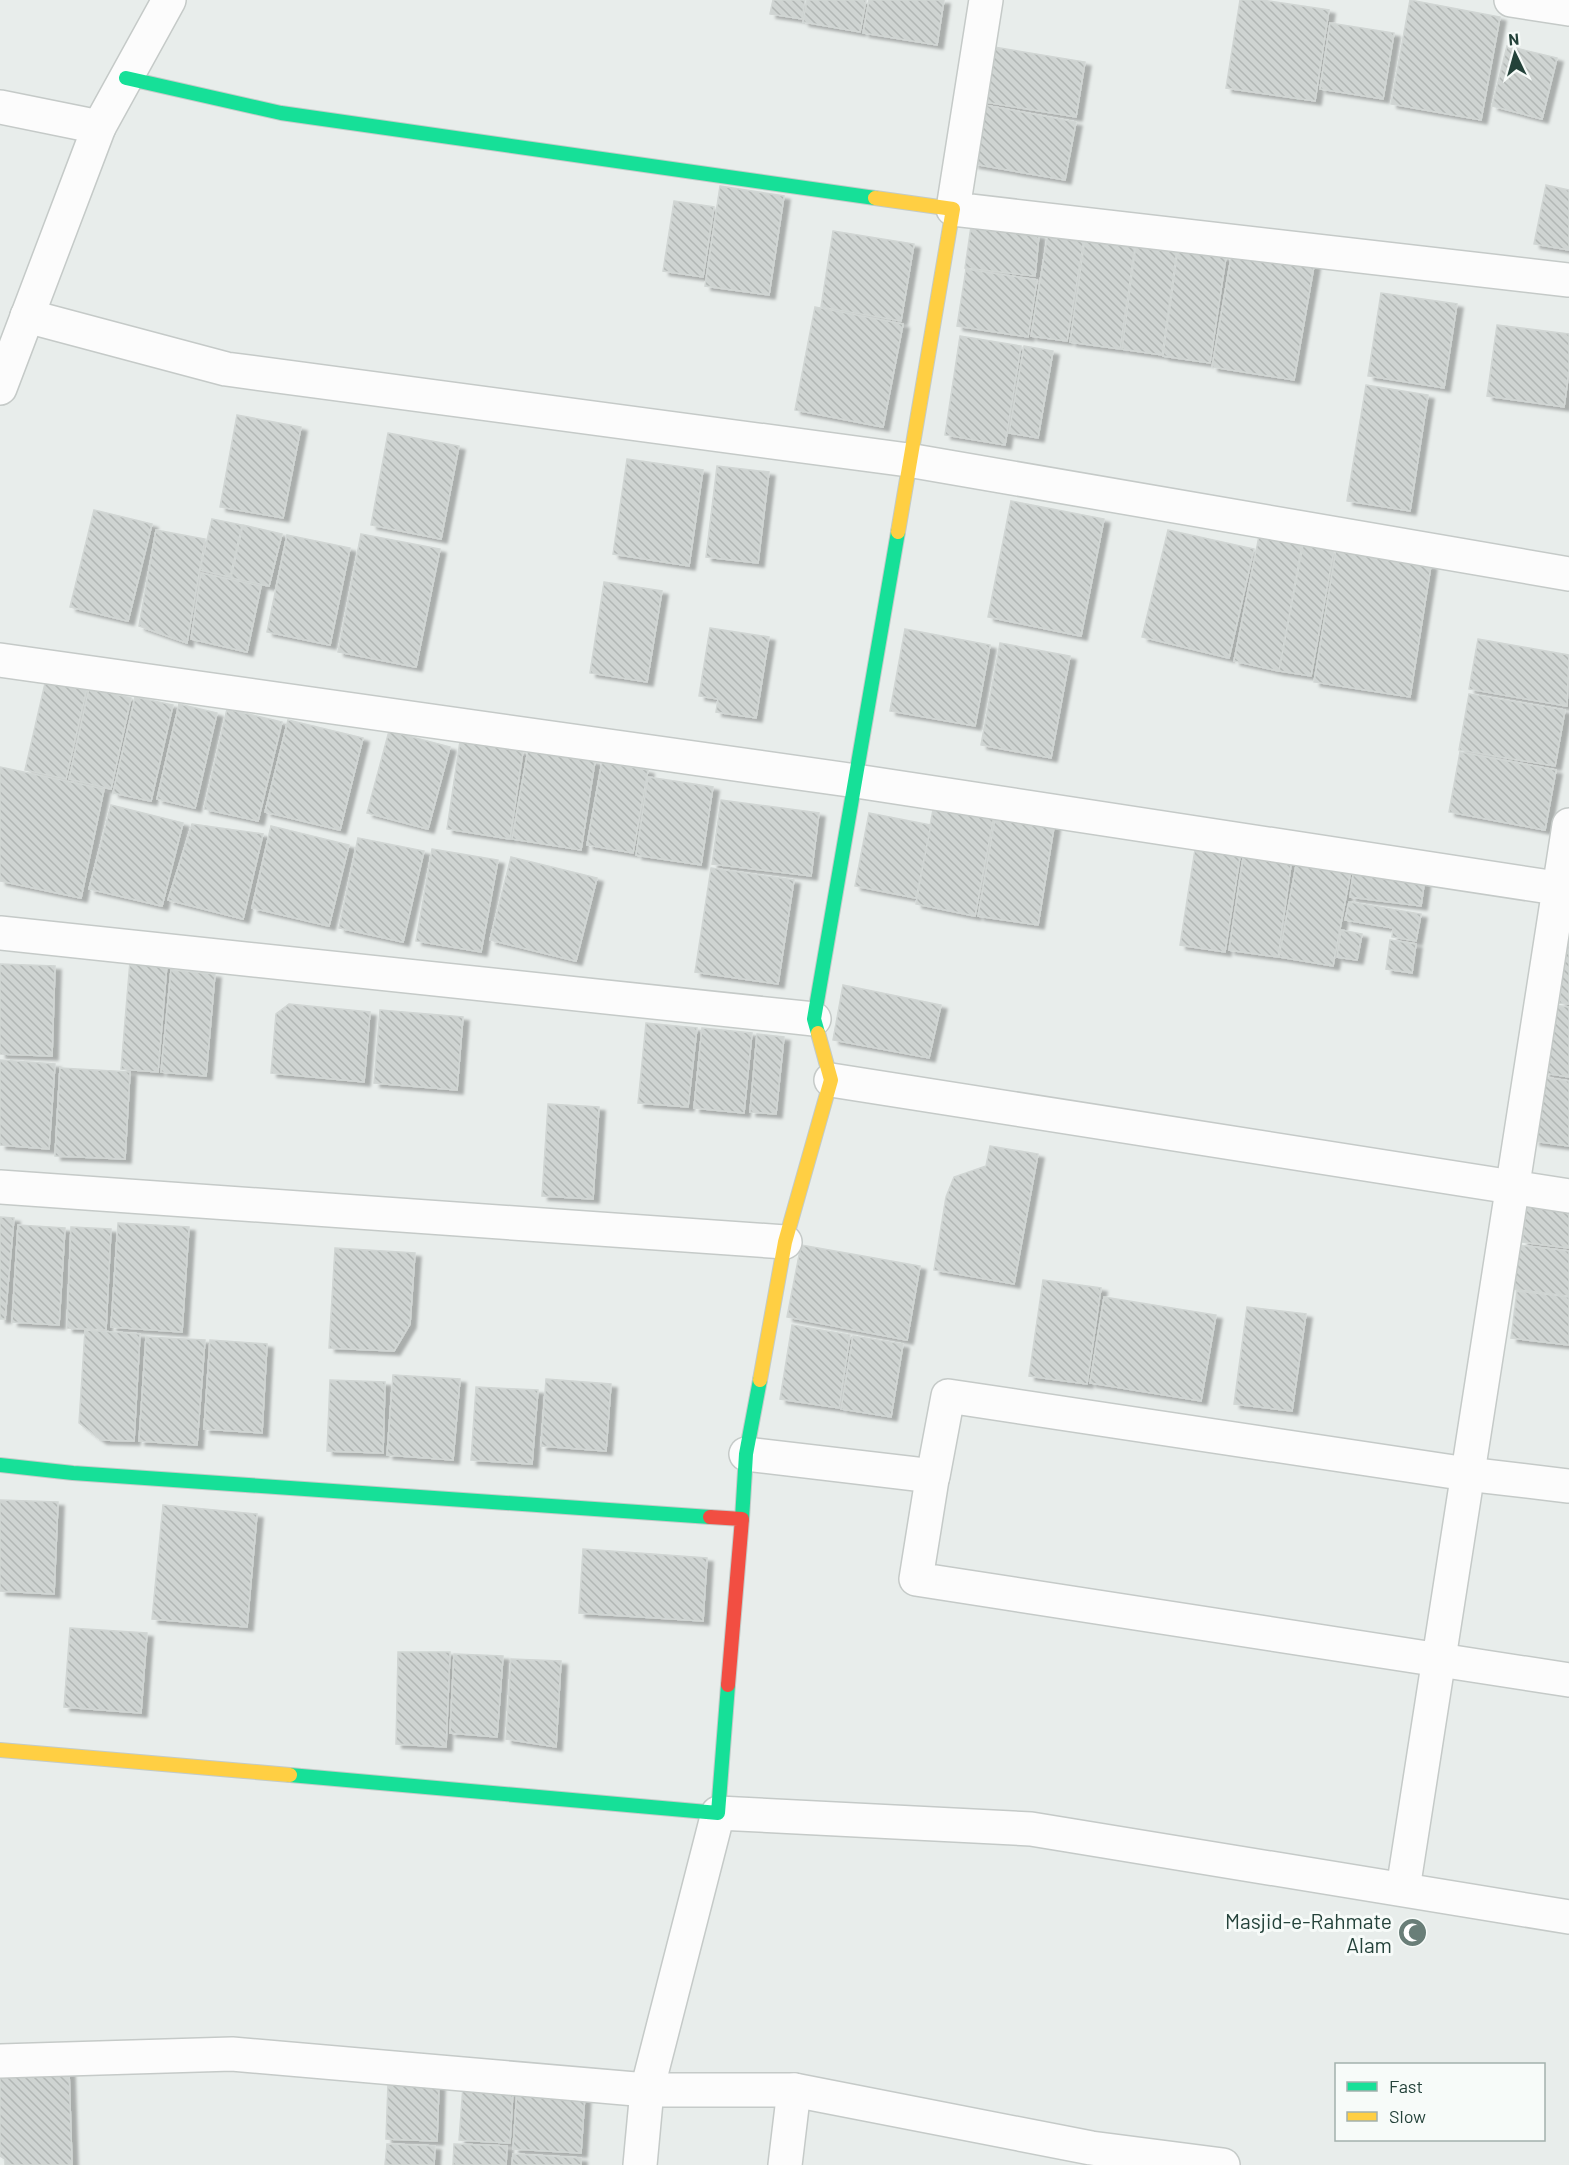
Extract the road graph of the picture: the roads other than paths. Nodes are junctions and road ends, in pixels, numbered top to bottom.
1 (168, 0) edge
2 (986, 0) edge
3 (1511, 0) edge
4 (1569, 9) edge
5 (126, 78) junction
6 (0, 107) edge
7 (99, 127) junction
8 (953, 209) junction
9 (1569, 280) edge
10 (27, 316) junction
11 (0, 388) edge
12 (908, 460) junction
13 (1569, 574) edge
14 (2, 667) edge
15 (855, 781) junction
16 (1569, 825) edge
17 (1564, 890) edge
18 (0, 933) edge
19 (813, 1019) junction
20 (831, 1080) junction
21 (0, 1187) edge
22 (1512, 1188) junction
23 (1569, 1196) edge
24 (785, 1242) junction
25 (746, 1454) junction
26 (0, 1465) edge
27 (933, 1473) junction
28 (1467, 1474) junction
29 (1569, 1486) edge
30 (742, 1519) junction
31 (1438, 1659) junction
32 (1569, 1680) edge
33 (0, 1750) edge
34 (718, 1813) junction
35 (1403, 1889) junction
36 (1569, 1917) edge
37 (0, 2061) edge
38 (648, 2090) junction
39 (794, 2090) junction
40 (1090, 2156) edge
41 (640, 2165) edge
42 (785, 2165) edge
43 (1223, 2165) edge

1 - 5 street
2 - 8 street
3 - 4 street
5 - 7 street
5 - 8 street
6 - 7 street
7 - 10 street
8 - 9 street
8 - 12 street
10 - 11 street
10 - 12 street
12 - 13 street
12 - 15 street
14 - 15 street
15 - 17 street
15 - 19 street
16 - 17 street
17 - 22 street
18 - 19 street
19 - 20 street
20 - 22 street
20 - 24 street
21 - 24 street
22 - 23 street
22 - 28 street
24 - 25 street
25 - 27 street
25 - 30 street
26 - 30 street
27 - 28 street
27 - 31 street
28 - 29 street
28 - 31 street
30 - 34 street
31 - 32 street
31 - 35 street
33 - 34 street
34 - 35 street
34 - 38 street
35 - 36 street
37 - 38 street
38 - 39 street
38 - 41 street
39 - 40 street
39 - 42 street
40 - 43 street

